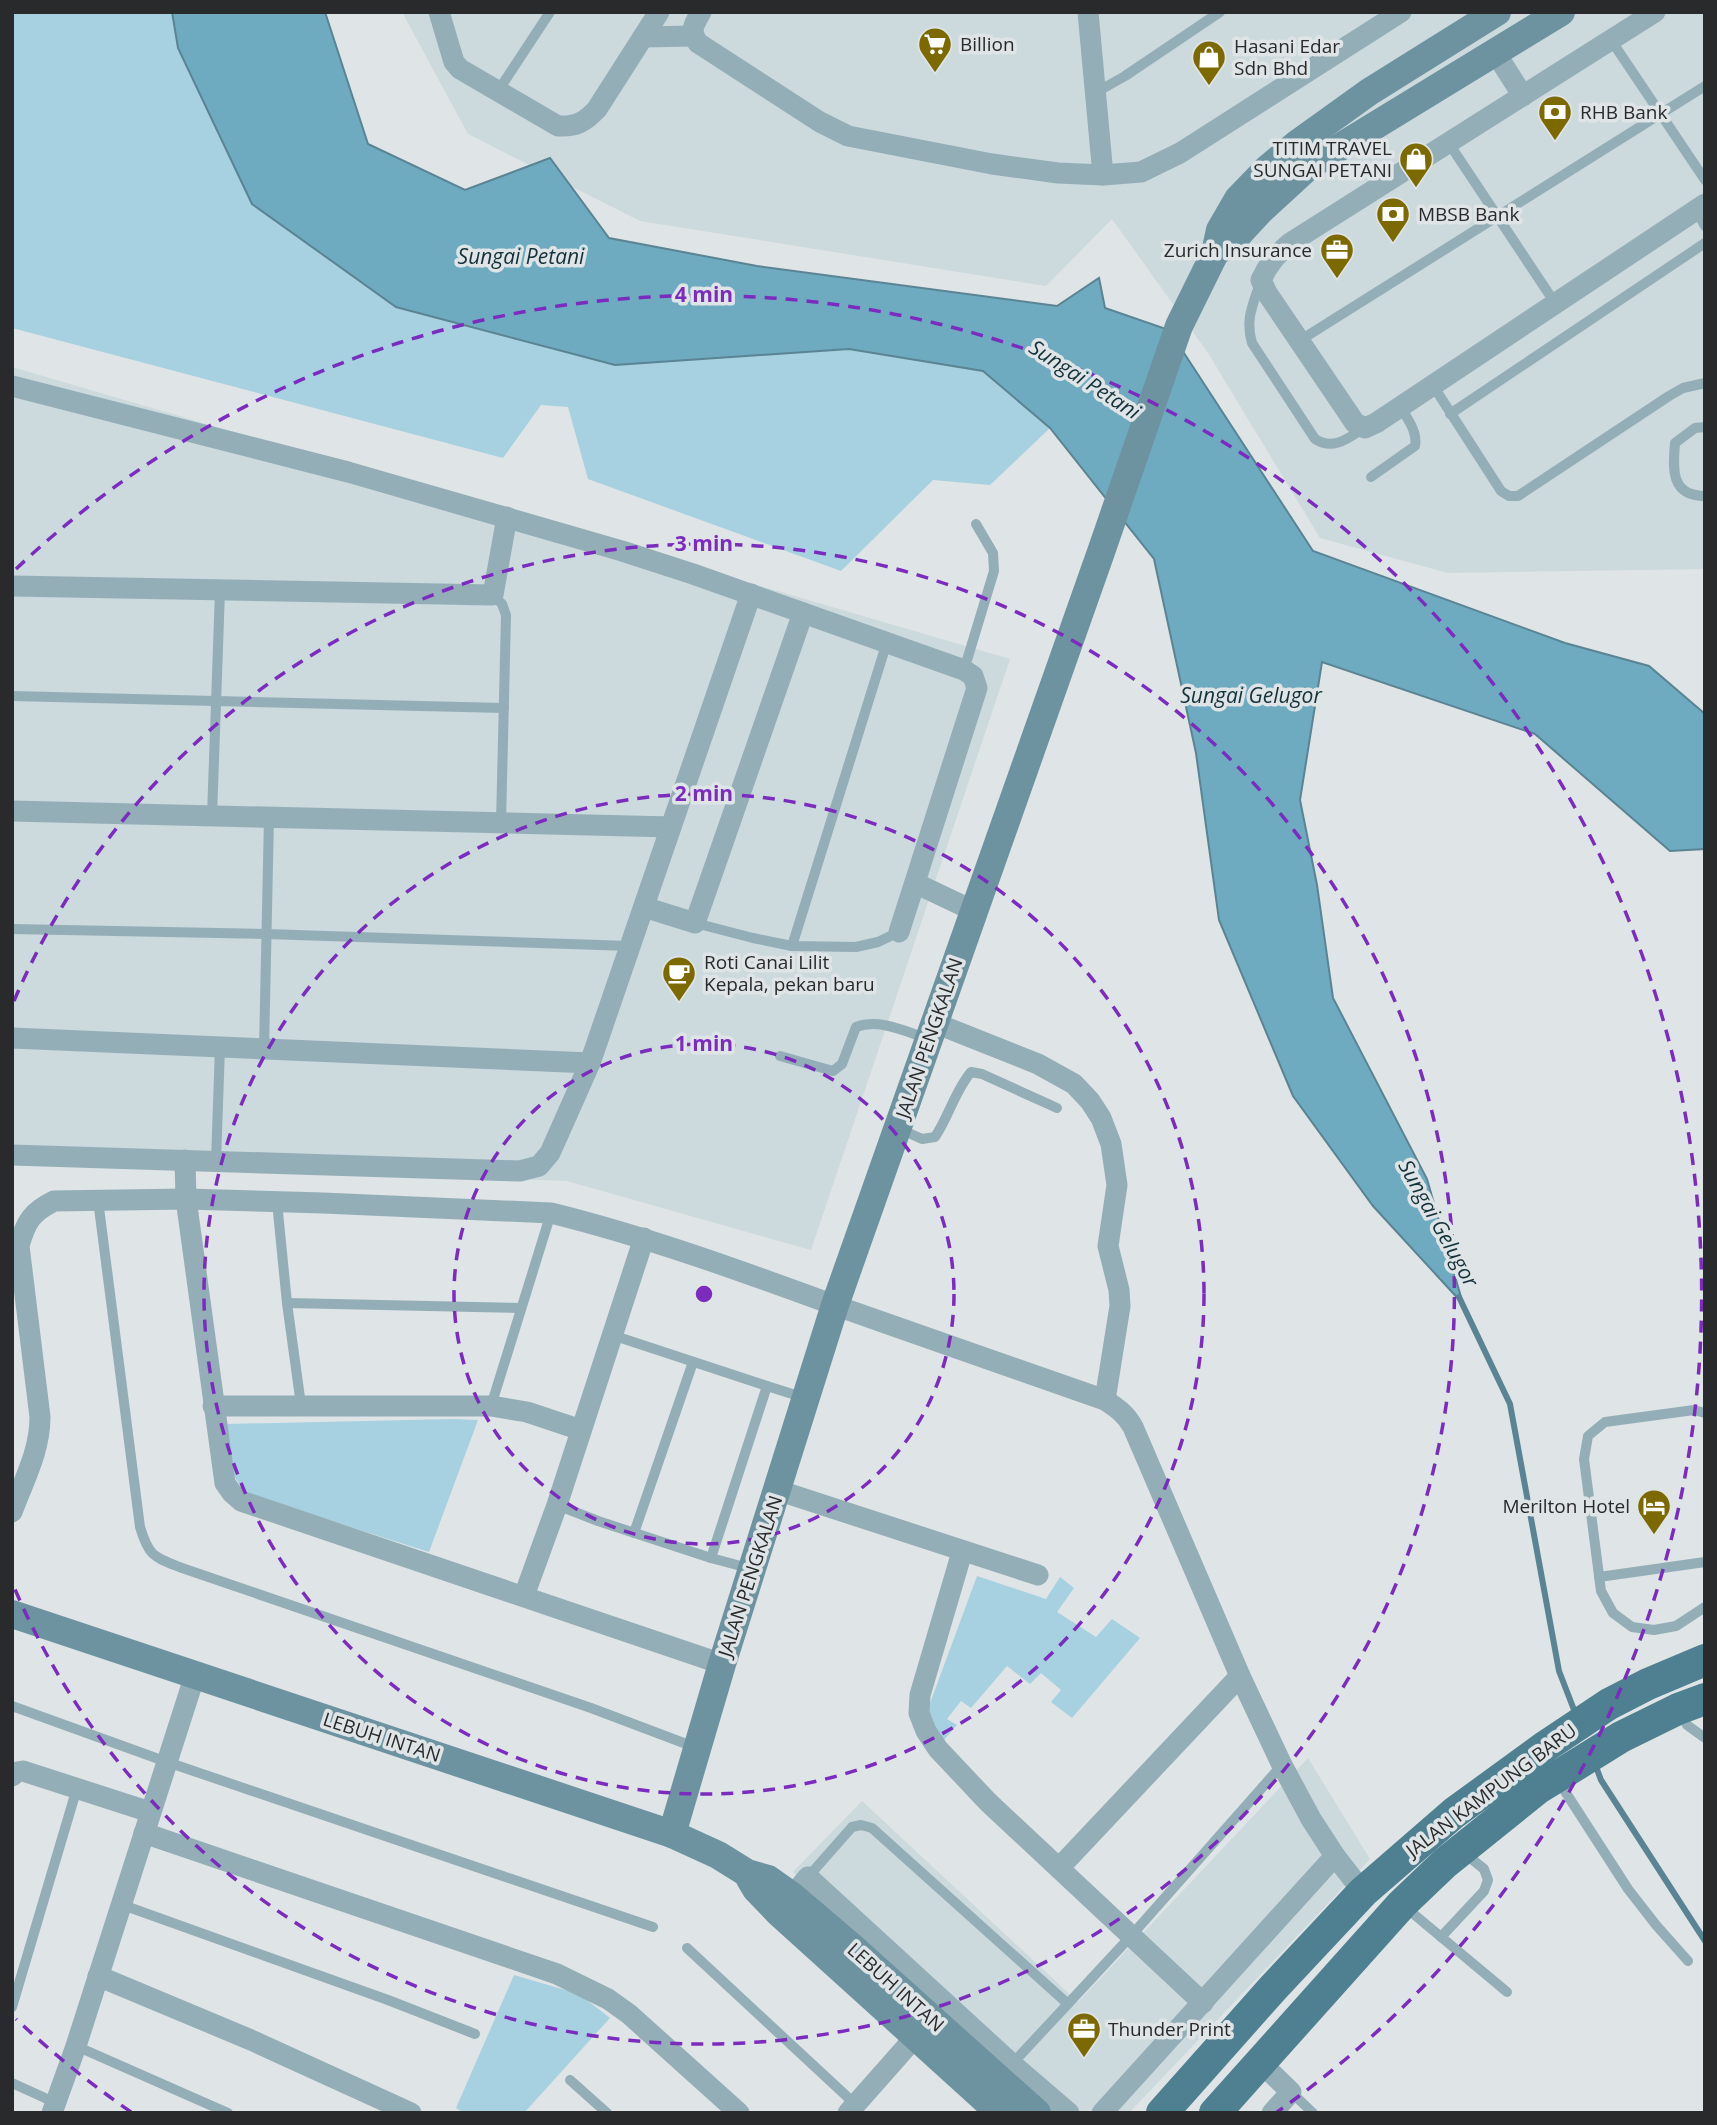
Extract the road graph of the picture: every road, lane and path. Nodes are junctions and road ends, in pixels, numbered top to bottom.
1 (439, 12) edge
2 (550, 12) edge
3 (659, 12) edge
4 (701, 12) edge
5 (1088, 12) edge
6 (1220, 12) edge
7 (1561, 12) edge
8 (1655, 12) edge
9 (1395, 14) edge
10 (1483, 16) edge
11 (693, 36) junction
12 (643, 37) junction
13 (1611, 40) junction
14 (1495, 52) junction
15 (1705, 86) edge
16 (498, 91) junction
17 (1096, 93) junction
18 (1523, 96) junction
19 (1660, 114) junction
20 (1448, 142) junction
21 (1103, 175) junction
22 (1705, 180) edge
23 (1702, 213) edge
24 (1497, 216) junction
25 (1705, 243) edge
26 (1214, 253) junction
27 (1261, 280) junction
28 (1555, 303) junction
29 (1299, 341) junction
30 (1705, 383) edge
31 (1432, 384) junction
32 (12, 386) edge
33 (1400, 406) junction
34 (1450, 414) junction
35 (1705, 427) edge
36 (1365, 428) junction
37 (1371, 477) dead end
38 (1705, 496) edge
39 (507, 517) junction
40 (975, 524) dead end
41 (12, 586) edge
42 (220, 591) junction
43 (751, 594) junction
44 (493, 595) junction
45 (803, 613) junction
46 (887, 642) junction
47 (964, 670) junction
48 (12, 696) edge
49 (218, 700) junction
50 (504, 708) junction
51 (12, 811) edge
52 (212, 816) junction
53 (269, 818) junction
54 (501, 823) junction
55 (671, 827) junction
56 (915, 883) junction
57 (643, 906) junction
58 (974, 911) junction
59 (695, 923) junction
60 (12, 929) edge
61 (899, 932) joint
62 (266, 934) junction
63 (630, 946) junction
64 (792, 946) junction
65 (932, 1031) junction
66 (12, 1038) edge
67 (220, 1047) junction
68 (264, 1049) junction
69 (780, 1056) dead end
70 (590, 1063) junction
71 (1057, 1108) dead end
72 (898, 1128) junction
73 (12, 1155) edge
74 (185, 1160) junction
75 (216, 1161) junction
76 (186, 1199) junction
77 (98, 1200) junction
78 (277, 1202) junction
79 (551, 1213) junction
80 (644, 1238) junction
81 (287, 1303) junction
82 (835, 1305) junction
83 (521, 1308) junction
84 (612, 1335) junction
85 (693, 1362) junction
86 (767, 1386) junction
87 (805, 1398) junction
88 (1105, 1400) junction
89 (301, 1405) junction
90 (213, 1406) junction
91 (491, 1406) junction
92 (1705, 1413) edge
93 (581, 1430) junction
94 (777, 1490) junction
95 (556, 1505) junction
96 (12, 1512) edge
97 (634, 1533) junction
98 (962, 1552) junction
99 (711, 1558) junction
100 (1705, 1562) edge
101 (752, 1569) junction
102 (1038, 1576) dead end
103 (1599, 1577) junction
104 (524, 1596) junction
105 (1705, 1607) edge
106 (12, 1614) edge
107 (1705, 1660) edge
108 (722, 1664) junction
109 (195, 1675) junction
110 (1241, 1676) junction
111 (1691, 1704) edge
112 (12, 1706) edge
113 (1705, 1738) edge
114 (697, 1748) junction
115 (167, 1762) junction
116 (1282, 1765) junction
117 (12, 1776) edge
118 (1565, 1785) junction
119 (77, 1788) junction
120 (150, 1812) junction
121 (144, 1833) junction
122 (672, 1834) junction
123 (1461, 1850) junction
124 (1335, 1856) junction
125 (1059, 1868) junction
126 (747, 1873) junction
127 (800, 1886) junction
128 (1363, 1892) junction
129 (120, 1904) junction
130 (1402, 1904) junction
131 (653, 1927) dead end
132 (1131, 1936) junction
133 (1441, 1937) junction
134 (687, 1948) dead end
135 (1688, 1961) dead end
136 (98, 1976) junction
137 (1507, 1992) dead end
138 (1203, 2003) junction
139 (1068, 2004) junction
140 (12, 2007) edge
141 (475, 2034) dead end
142 (916, 2036) junction
143 (76, 2046) junction
144 (1259, 2061) junction
145 (1005, 2071) junction
146 (570, 2080) dead end
147 (12, 2084) edge
148 (1291, 2092) junction
149 (54, 2108) edge
150 (851, 2108) edge
151 (228, 2113) edge
152 (411, 2113) edge
153 (607, 2113) edge
154 (739, 2113) edge
155 (1000, 2113) edge
156 (1037, 2113) edge
157 (1069, 2113) edge
158 (1102, 2113) edge
159 (1162, 2113) edge
160 (1214, 2113) edge
161 (1272, 2113) edge
162 (1313, 2113) edge

1 - 16 street
2 - 16 lane
3 - 12 street
4 - 11 street
5 - 17 street
6 - 17 lane
7 - 14 main road, JALAN PENGKALAN
8 - 13 street
9 - 21 street
10 - 26 main road, JALAN PENGKALAN
11 - 12 street
11 - 21 street
12 - 16 street
13 - 18 street
13 - 19 lane
14 - 18 street
14 - 26 main road, JALAN PENGKALAN
15 - 19 lane
17 - 21 street
18 - 20 street
19 - 22 lane
19 - 24 lane
20 - 24 lane
20 - 27 street
23 - 28 street
24 - 28 lane
24 - 29 lane
25 - 34 lane
26 - 58 main road, JALAN PENGKALAN
27 - 29 street
27 - 36 lane
28 - 31 street
29 - 36 street
30 - 34 lane
31 - 33 street
31 - 34 lane
32 - 39 street
33 - 36 street
33 - 37 lane
35 - 38 lane
39 - 43 street
39 - 44 street
40 - 47 lane
41 - 42 street
42 - 44 street
42 - 49 lane
43 - 45 street
43 - 55 street
44 - 50 lane
45 - 46 street
45 - 59 street
46 - 47 street
46 - 64 lane
47 - 56 street
48 - 49 lane
49 - 50 lane
49 - 52 lane
50 - 54 lane
51 - 52 street
52 - 53 street
53 - 54 street
53 - 62 lane
54 - 55 street
55 - 57 street
56 - 58 street
56 - 61 street
57 - 59 street
57 - 63 street
58 - 65 main road, JALAN PENGKALAN
59 - 64 lane
60 - 62 lane
61 - 64 lane
62 - 63 lane
62 - 68 lane
63 - 70 street
65 - 69 lane
65 - 72 main road, JALAN PENGKALAN
65 - 88 street
66 - 67 street
67 - 68 street
67 - 75 lane
68 - 70 street
70 - 75 street
71 - 72 lane
72 - 82 main road, JALAN PENGKALAN
73 - 74 street
74 - 75 street
74 - 76 street
76 - 77 street
76 - 78 street
76 - 90 street
77 - 96 street
77 - 114 lane
78 - 79 street
78 - 81 lane
79 - 80 street
79 - 83 lane
80 - 82 street
80 - 84 street
81 - 83 lane
81 - 89 lane
82 - 87 main road, JALAN PENGKALAN
82 - 88 street
83 - 91 lane
84 - 85 lane
84 - 93 street
85 - 86 lane
85 - 97 lane
86 - 87 lane
86 - 99 lane
87 - 94 main road, JALAN PENGKALAN
88 - 110 street
89 - 90 street
89 - 91 street
90 - 104 street
91 - 93 street
92 - 103 lane
93 - 95 street
94 - 98 street
94 - 101 main road, JALAN PENGKALAN
95 - 97 lane
95 - 104 street
97 - 99 lane
98 - 102 street
98 - 125 street
99 - 101 lane
100 - 103 lane
101 - 108 main road, JALAN PENGKALAN
103 - 105 lane
104 - 108 street
106 - 109 main road, LEBUH INTAN
107 - 128 main road, JALAN KAMPUNG BARU
108 - 114 main road, JALAN PENGKALAN
109 - 115 street
109 - 122 main road, LEBUH INTAN
110 - 116 street
110 - 125 street
111 - 113 lane
111 - 118 main road, JALAN KAMPUNG BARU
112 - 115 lane
114 - 122 main road, JALAN PENGKALAN
115 - 120 street
115 - 131 lane
116 - 124 street
116 - 132 lane
117 - 119 street
118 - 123 main road, JALAN KAMPUNG BARU
118 - 135 lane
119 - 120 street
119 - 140 lane
120 - 121 street
121 - 129 street
121 - 154 street
122 - 126 main road, LEBUH INTAN
123 - 130 main road, JALAN KAMPUNG BARU
123 - 133 lane
124 - 128 street
124 - 138 street
125 - 132 street
126 - 127 main road, LEBUH INTAN
126 - 142 main road, LEBUH INTAN
127 - 139 lane
127 - 145 main road, LEBUH INTAN
128 - 159 main road, JALAN KAMPUNG BARU
129 - 136 street
129 - 141 lane
130 - 133 lane
130 - 144 main road, JALAN KAMPUNG BARU
132 - 138 street
132 - 139 lane
133 - 137 lane
134 - 150 lane
136 - 143 street
136 - 152 street
138 - 158 street
139 - 145 lane
142 - 150 street
142 - 155 main road, LEBUH INTAN
143 - 149 street
143 - 151 lane
144 - 148 street
144 - 160 main road, JALAN KAMPUNG BARU
145 - 156 main road, LEBUH INTAN
145 - 157 street
146 - 153 lane
147 - 149 lane
148 - 161 street
148 - 162 lane

